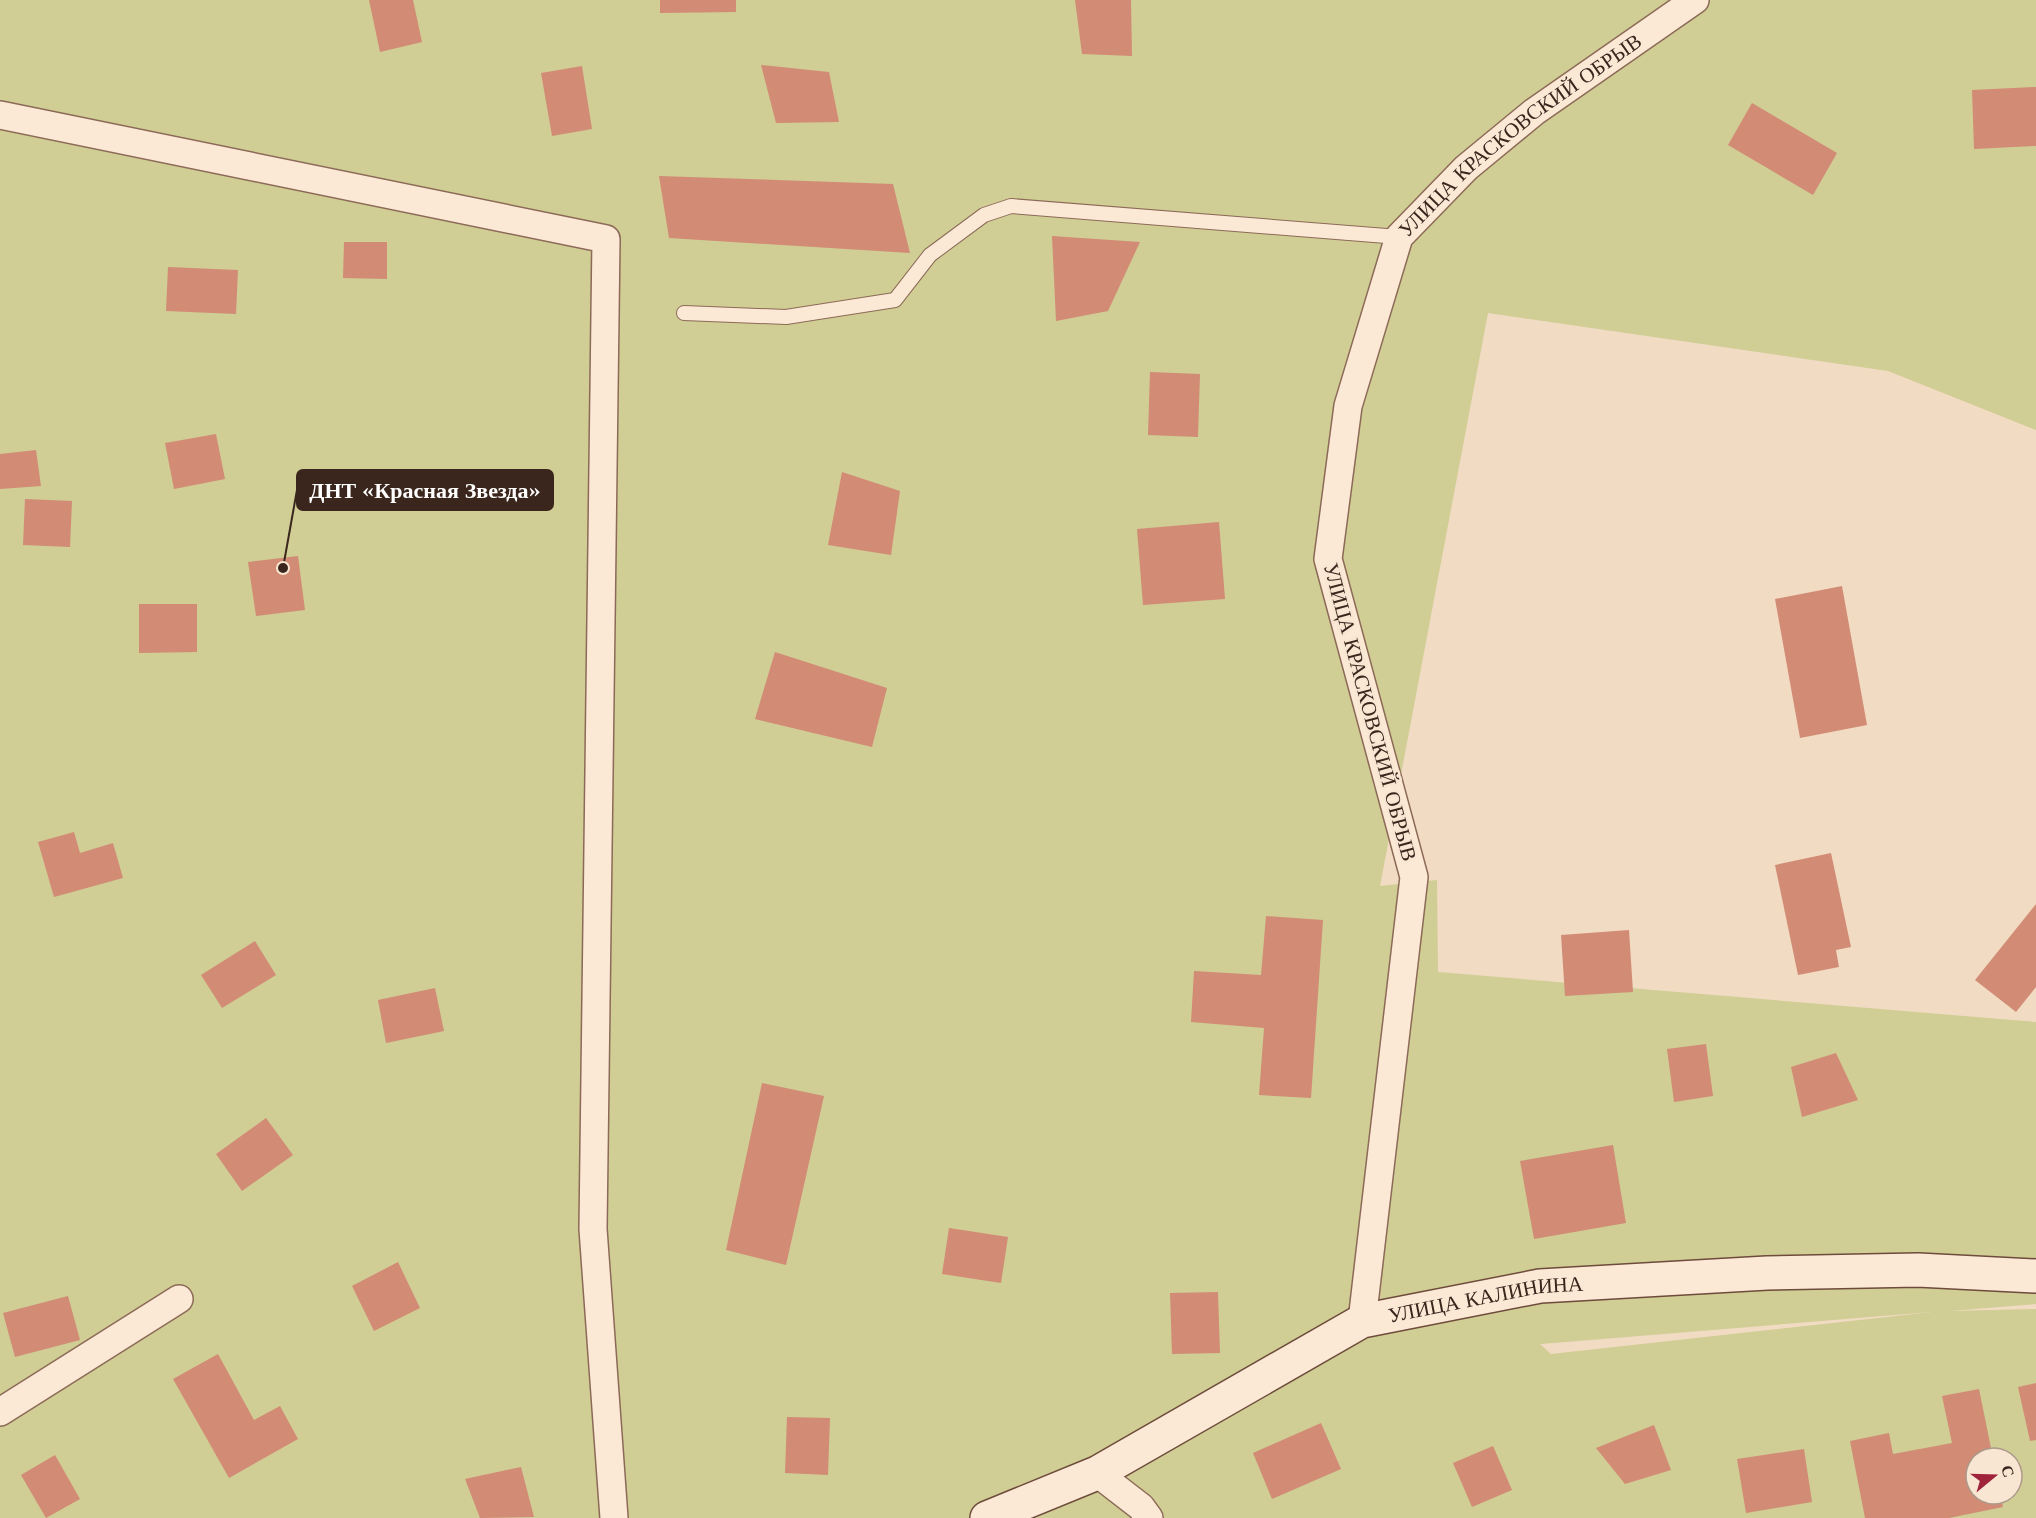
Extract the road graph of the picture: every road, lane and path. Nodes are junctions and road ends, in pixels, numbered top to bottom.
1 (1695, 0) edge
2 (0, 115) edge
3 (1399, 237) junction
4 (684, 313) dead end
5 (2036, 1276) edge
6 (179, 1299) dead end
7 (1362, 1321) junction
8 (0, 1412) edge
9 (1097, 1473) junction
10 (614, 1518) edge
11 (987, 1518) edge
12 (1149, 1518) edge

1 - 3 street, УЛИЦА КРАСКОВСКИЙ ОБРЫВ
2 - 10 street
3 - 4 lane
3 - 7 street, УЛИЦА КРАСКОВСКИЙ ОБРЫВ
5 - 7 main road, УЛИЦА КАЛИНИНА
6 - 8 street
7 - 9 main road, УЛИЦА КАЛИНИНА
9 - 11 main road, УЛИЦА КАЛИНИНА
9 - 12 street

